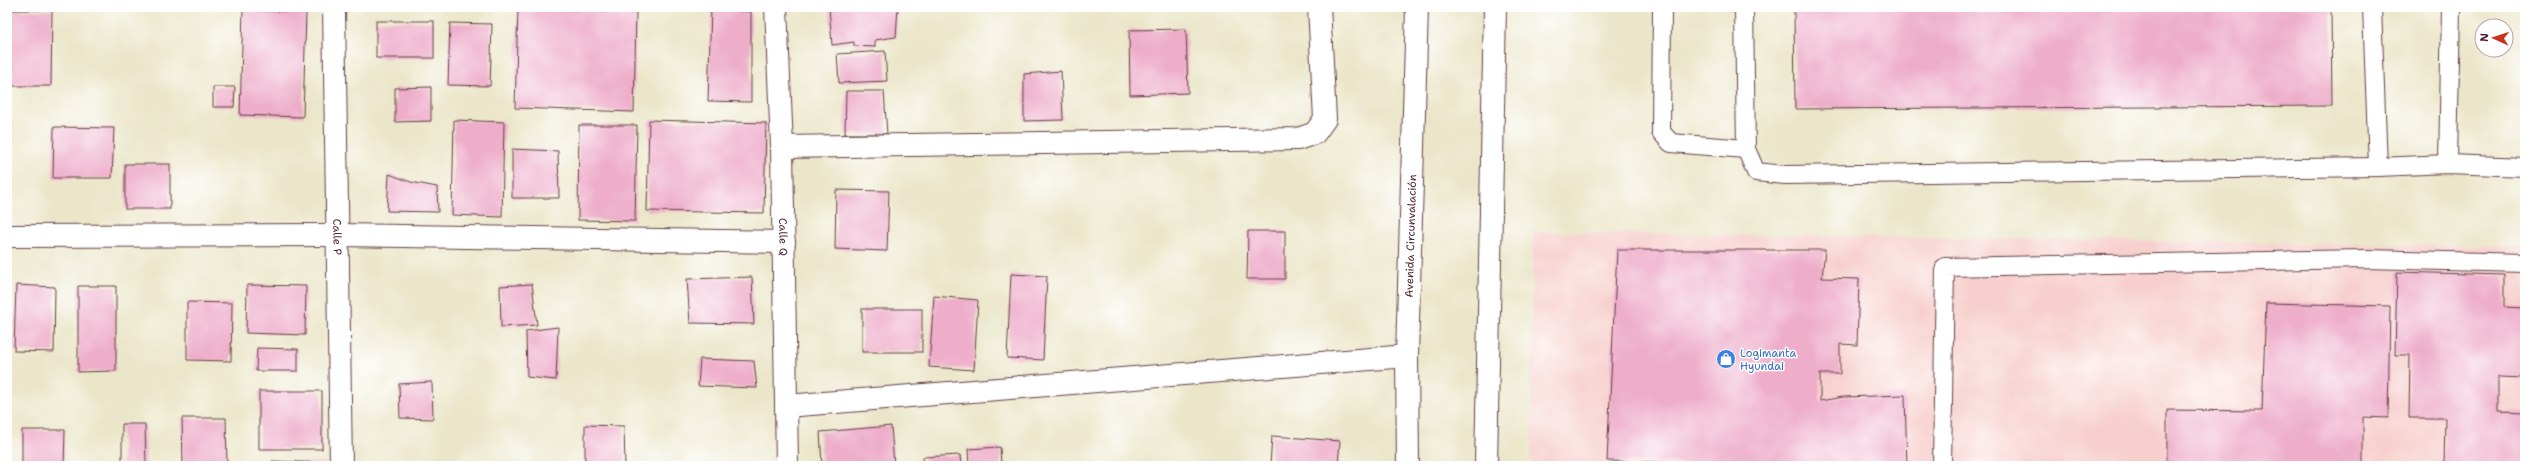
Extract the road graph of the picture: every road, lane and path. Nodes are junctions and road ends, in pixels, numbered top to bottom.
1 (334, 7) edge
2 (776, 7) edge
3 (1318, 7) edge
4 (1417, 7) edge
5 (1495, 7) edge
6 (1662, 7) edge
7 (1744, 7) edge
8 (2372, 7) edge
9 (2450, 7) edge
10 (782, 147) junction
11 (1746, 149) junction
12 (2448, 164) junction
13 (2378, 167) junction
14 (2525, 167) edge
15 (339, 235) junction
16 (7, 236) edge
17 (784, 242) junction
18 (2525, 263) edge
19 (1408, 356) junction
20 (786, 406) junction
21 (341, 466) edge
22 (787, 466) edge
23 (1408, 466) edge
24 (1486, 466) edge
25 (1942, 466) edge

1 - 15 main road, Calle P
2 - 10 main road, Calle Q
3 - 10 main road
4 - 19 main road, Avenida Circunvalación
5 - 24 main road
6 - 11 lane
7 - 11 lane
8 - 13 lane
9 - 12 lane
10 - 17 main road, Calle Q
11 - 13 lane
12 - 13 lane
12 - 14 lane
15 - 16 main road
15 - 17 main road
15 - 21 main road, Calle P
17 - 20 main road, Calle Q
18 - 25 lane
19 - 20 main road
19 - 23 main road, Avenida Circunvalación
20 - 22 main road, Calle Q

